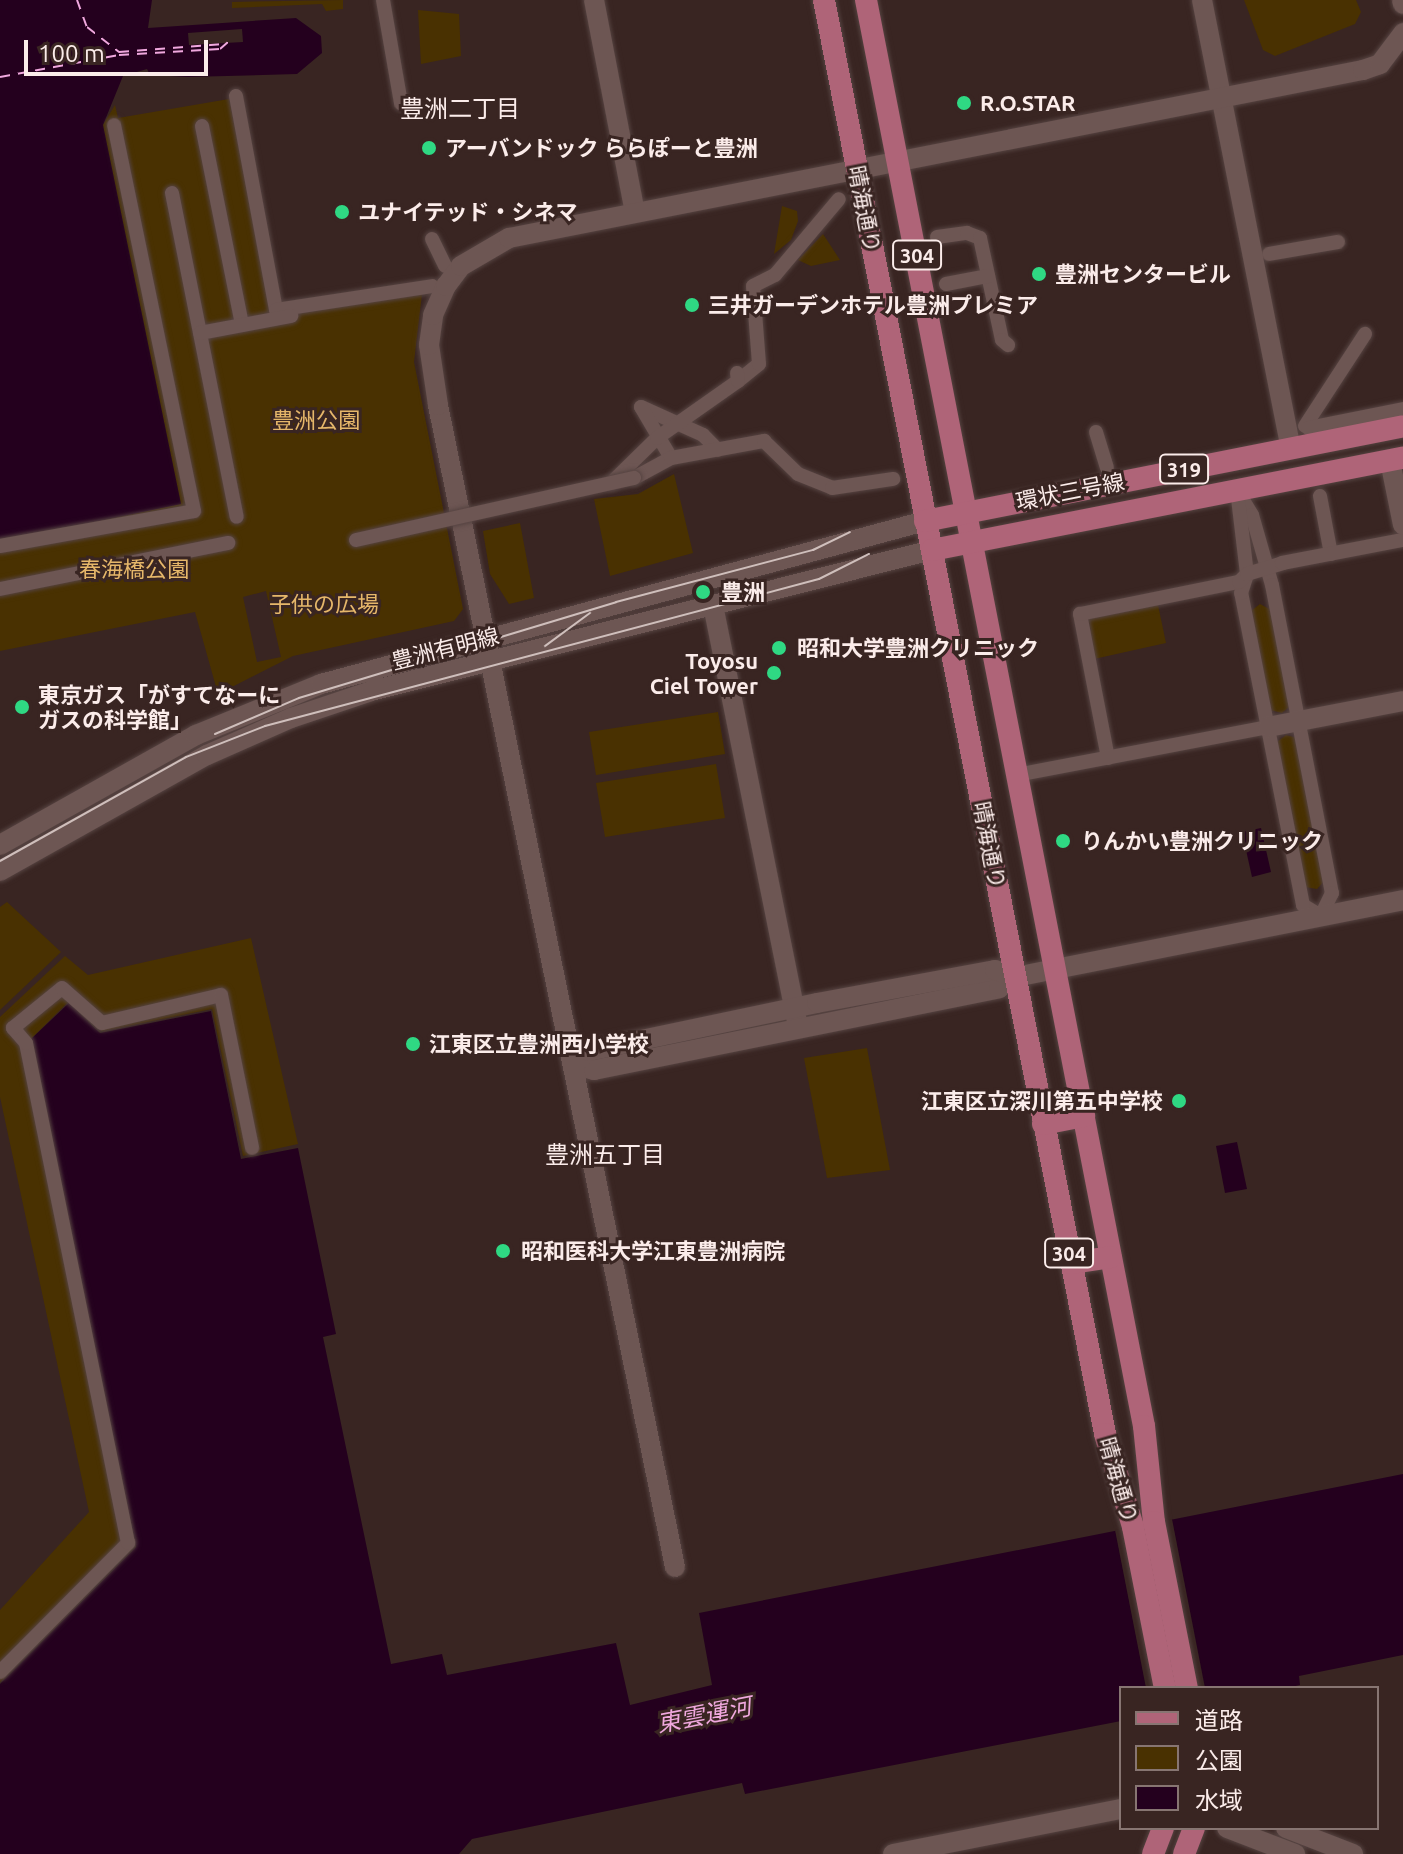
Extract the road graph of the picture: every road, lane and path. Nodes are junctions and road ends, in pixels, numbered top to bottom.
1 (383, 0) edge
2 (594, 0) edge
3 (824, 0) edge
4 (866, 0) edge
5 (1202, 0) edge
6 (1403, 33) edge
7 (236, 96) dead end
8 (1222, 98) junction
9 (401, 103) dead end
10 (114, 125) dead end
11 (202, 126) dead end
12 (900, 161) junction
13 (857, 170) junction
14 (172, 193) dead end
15 (839, 199) dead end
16 (635, 212) junction
17 (937, 237) dead end
18 (432, 239) dead end
19 (1338, 242) dead end
20 (1269, 254) dead end
21 (445, 266) dead end
22 (988, 276) junction
23 (946, 284) dead end
24 (242, 325) junction
25 (200, 333) junction
26 (1365, 334) dead end
27 (1008, 345) dead end
28 (1403, 409) edge
29 (681, 425) junction
30 (1403, 426) edge
31 (1096, 432) dead end
32 (657, 438) junction
33 (1291, 448) junction
34 (718, 450) junction
35 (671, 458) junction
36 (1231, 459) junction
37 (1397, 460) edge
38 (1107, 467) dead end
39 (632, 471) junction
40 (893, 479) dead end
41 (1237, 490) junction
42 (1320, 496) dead end
43 (964, 512) junction
44 (237, 517) dead end
45 (925, 521) junction
46 (1403, 525) edge
47 (356, 540) dead end
48 (1403, 540) edge
49 (969, 541) junction
50 (228, 543) dead end
51 (0, 546) edge
52 (932, 550) junction
53 (1331, 554) junction
54 (0, 557) edge
55 (1264, 570) junction
56 (1247, 574) junction
57 (0, 589) edge
58 (713, 605) junction
59 (486, 639) junction
60 (490, 662) junction
61 (1403, 701) edge
62 (1299, 721) junction
63 (1268, 727) junction
64 (1108, 758) junction
65 (1016, 775) junction
66 (0, 845) edge
67 (0, 871) edge
68 (1403, 900) edge
69 (1321, 916) junction
70 (1055, 969) junction
71 (1015, 977) junction
72 (796, 1018) junction
73 (573, 1064) junction
74 (1084, 1116) junction
75 (1043, 1124) junction
76 (252, 1148) dead end
77 (1111, 1257) junction
78 (1071, 1263) junction
79 (1143, 1524) junction
80 (675, 1567) dead end
81 (0, 1672) edge
82 (1165, 1686) edge
83 (1186, 1686) edge
84 (1119, 1809) edge
85 (1162, 1830) edge
86 (1193, 1830) edge
87 (1232, 1830) edge
88 (1291, 1830) edge
89 (893, 1854) edge
90 (1153, 1854) edge
91 (1184, 1854) edge
92 (1295, 1854) edge
93 (1353, 1854) edge

1 - 9 street
2 - 16 street
3 - 13 main road, 晴海通り / 304
4 - 12 main road, 晴海通り / 304
5 - 8 street
6 - 8 street
7 - 24 street
8 - 12 street
8 - 33 street
10 - 51 street
11 - 24 street
12 - 13 street
12 - 43 main road, 晴海通り / 304
13 - 16 street
13 - 45 main road, 晴海通り / 304
14 - 25 street
15 - 29 street
16 - 59 street
17 - 22 street
18 - 21 street
19 - 20 street
22 - 23 street
22 - 27 street
24 - 25 street
25 - 44 street
26 - 28 street
29 - 32 street
29 - 32 street
29 - 34 street
30 - 33 main road, 環状三号線 / 319
31 - 38 street
32 - 35 street
32 - 39 street
33 - 36 main road, 環状三号線 / 319
34 - 35 street
34 - 40 street
35 - 39 street
36 - 41 street
36 - 43 main road, 環状三号線 / 319
37 - 41 main road, 環状三号線 / 319
37 - 46 street
39 - 47 street, bridge
41 - 49 main road, 環状三号線 / 319
41 - 55 street
41 - 56 street
42 - 53 street
43 - 45 main road, 環状三号線 / 319
43 - 49 main road, 晴海通り / 304
45 - 52 main road, 晴海通り / 304
45 - 59 street, 豊洲有明線
48 - 53 street
49 - 52 main road, 環状三号線 / 319
49 - 65 main road, 晴海通り / 304
50 - 57 street
51 - 54 street
52 - 58 street, 豊洲有明線
52 - 71 main road, 晴海通り / 304
53 - 55 street
55 - 56 street
55 - 62 street
56 - 63 street
56 - 64 street
58 - 60 street, 豊洲有明線
58 - 72 street
59 - 60 street
59 - 66 street, 豊洲有明線
60 - 67 street, 豊洲有明線
60 - 73 street
61 - 62 street
62 - 63 street
62 - 69 street
63 - 64 street
63 - 69 street
64 - 65 street
65 - 70 main road, 晴海通り / 304
68 - 69 street
69 - 70 street
70 - 71 street
70 - 74 main road, 晴海通り / 304
71 - 72 street
71 - 75 main road, 晴海通り / 304
72 - 73 street
73 - 80 street
74 - 75 main road
74 - 77 main road, 晴海通り / 304
75 - 78 main road, 晴海通り / 304
76 - 81 street
77 - 78 main road
77 - 79 main road, 晴海通り / 304
78 - 79 main road, 晴海通り / 304
79 - 82 main road, 晴海通り / 304
79 - 83 main road, 晴海通り / 304
84 - 89 street
85 - 90 main road
86 - 91 main road
87 - 92 street
88 - 93 street

